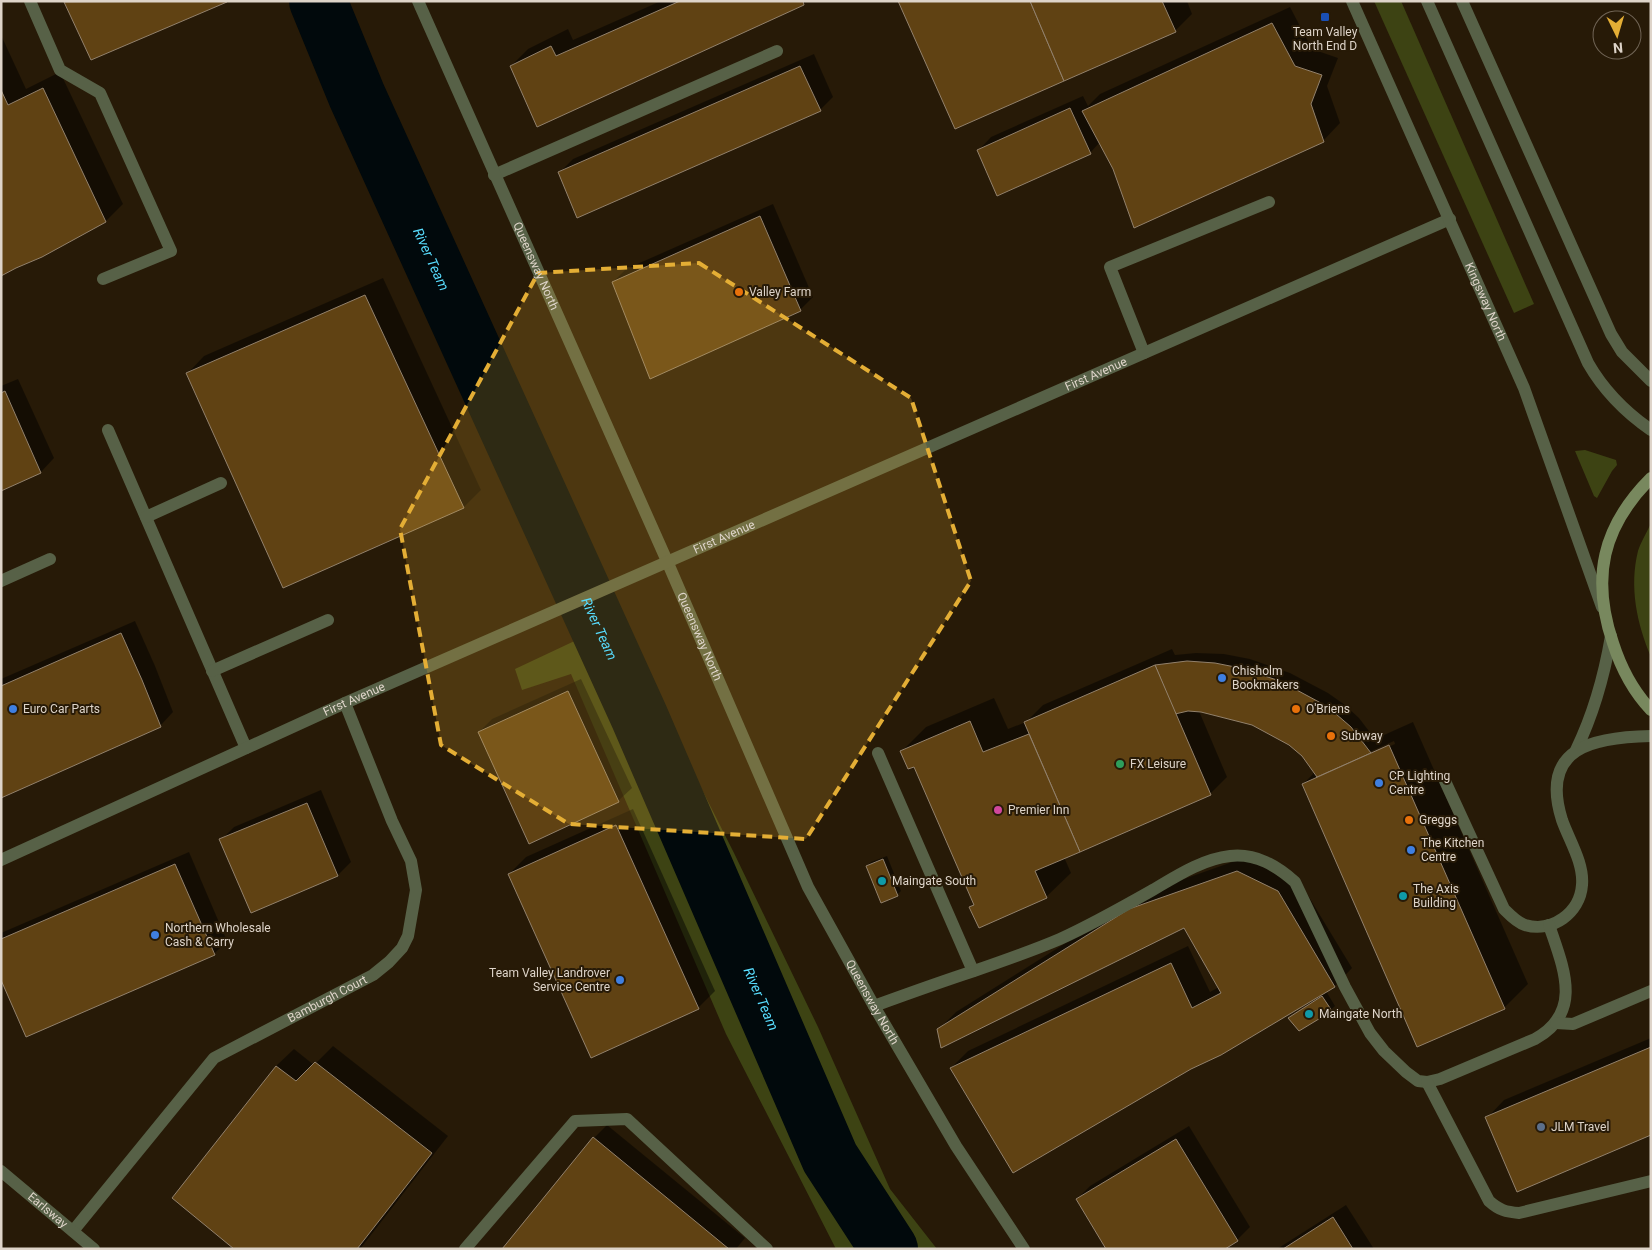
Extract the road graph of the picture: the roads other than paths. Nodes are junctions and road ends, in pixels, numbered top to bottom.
1 (30, 1) edge
2 (1352, 1) edge
3 (1427, 1) edge
4 (1462, 1) edge
5 (420, 2) edge
6 (777, 51) dead end
7 (494, 175) junction
8 (1269, 202) dead end
9 (1450, 219) junction
10 (103, 279) dead end
11 (1144, 353) junction
12 (1651, 380) edge
13 (108, 430) dead end
14 (1651, 430) edge
15 (1651, 478) edge
16 (221, 484) dead end
17 (146, 517) junction
18 (50, 559) dead end
19 (667, 561) junction
20 (1, 582) edge
21 (1603, 609) junction
22 (328, 620) dead end
23 (1611, 636) junction
24 (212, 671) junction
25 (345, 703) junction
26 (1651, 710) edge
27 (1651, 736) edge
28 (246, 748) junction
29 (1576, 750) junction
30 (878, 753) dead end
31 (1445, 781) dead end
32 (1, 860) edge
33 (1549, 925) junction
34 (973, 971) junction
35 (1651, 991) edge
36 (874, 1006) junction
37 (1556, 1023) junction
38 (1427, 1082) junction
39 (1, 1171) edge
40 (1651, 1181) edge
41 (73, 1231) junction
42 (94, 1249) edge
43 (465, 1249) edge
44 (768, 1249) edge
45 (1024, 1249) edge

1 - 10 street
2 - 9 street, Kingsway North
3 - 14 street
4 - 12 street
5 - 7 street, Queensway North
6 - 7 street
7 - 19 street, Queensway North
8 - 11 street
9 - 11 street, First Avenue
9 - 21 street, Kingsway North
11 - 19 street, First Avenue
13 - 17 street
15 - 21 main road
16 - 17 street
17 - 24 street
18 - 20 street
19 - 25 street, First Avenue
19 - 36 street, Queensway North
21 - 23 main road
22 - 24 street
23 - 26 main road
23 - 29 street
24 - 28 street
25 - 28 street, First Avenue
25 - 41 street, Bamburgh Court
27 - 29 street
28 - 32 street, First Avenue
29 - 33 street
30 - 34 street
31 - 33 street
33 - 37 street
34 - 36 street
34 - 38 street
35 - 37 street
36 - 45 street, Queensway North
37 - 38 street
38 - 40 street
39 - 41 street, Earlsway
41 - 42 street, Earlsway
43 - 44 street

